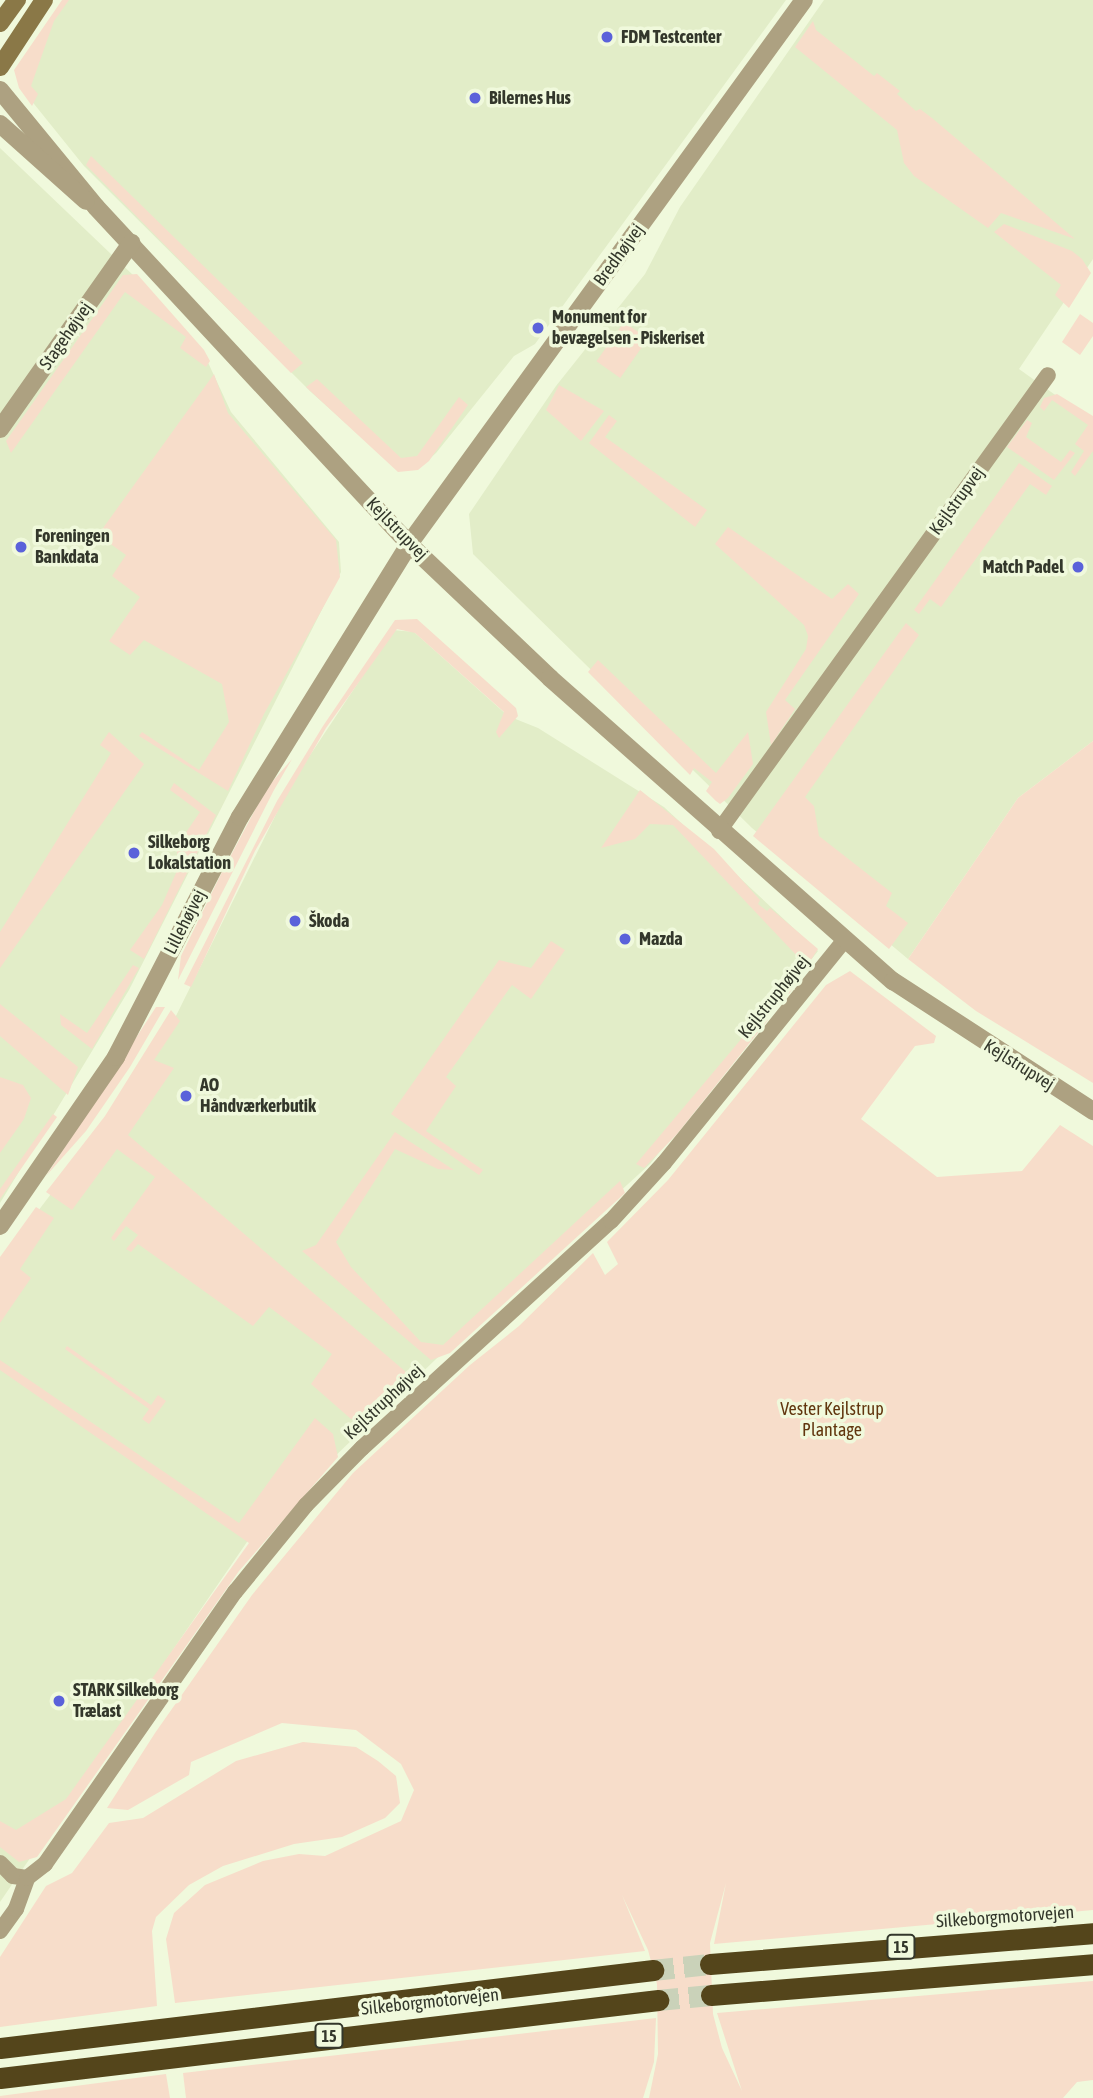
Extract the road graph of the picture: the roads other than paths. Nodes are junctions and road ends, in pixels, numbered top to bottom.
1 (17, 0) edge
2 (44, 0) edge
3 (804, 0) edge
4 (0, 23) edge
5 (0, 67) edge
6 (0, 90) edge
7 (0, 124) edge
8 (96, 207) junction
9 (131, 243) junction
10 (1048, 376) dead end
11 (0, 429) edge
12 (409, 544) junction
13 (719, 831) junction
14 (844, 941) junction
15 (1093, 1111) edge
16 (0, 1226) edge
17 (0, 1863) edge
18 (27, 1878) junction
19 (0, 1931) edge
20 (1093, 1933) edge
21 (710, 1964) tunnel mouth
22 (1093, 1964) edge
23 (653, 1970) tunnel mouth
24 (711, 1995) tunnel mouth
25 (658, 2000) tunnel mouth
26 (0, 2048) edge
27 (0, 2078) edge

1 - 4 main road
2 - 5 main road
3 - 12 street, Bredhøjvej
6 - 8 street, Kejlstrupvej
7 - 8 street, Kejlstrupvej
8 - 9 street, Kejlstrupvej
9 - 11 street, Stagehøjvej
9 - 12 street, Kejlstrupvej
10 - 13 street, Kejlstrupvej
12 - 13 street, Kejlstrupvej
12 - 16 street, Lillehøjvej
13 - 14 street, Kejlstrupvej
14 - 15 street, Kejlstrupvej
14 - 18 street, Kejlstruphøjvej
17 - 18 street
18 - 19 street, Kejlstruphøjvej
20 - 21 highway, Silkeborgmotorvejen / 15
22 - 24 highway, 15
23 - 26 highway, Silkeborgmotorvejen / 15
25 - 27 highway, Silkeborgmotorvejen / 15

